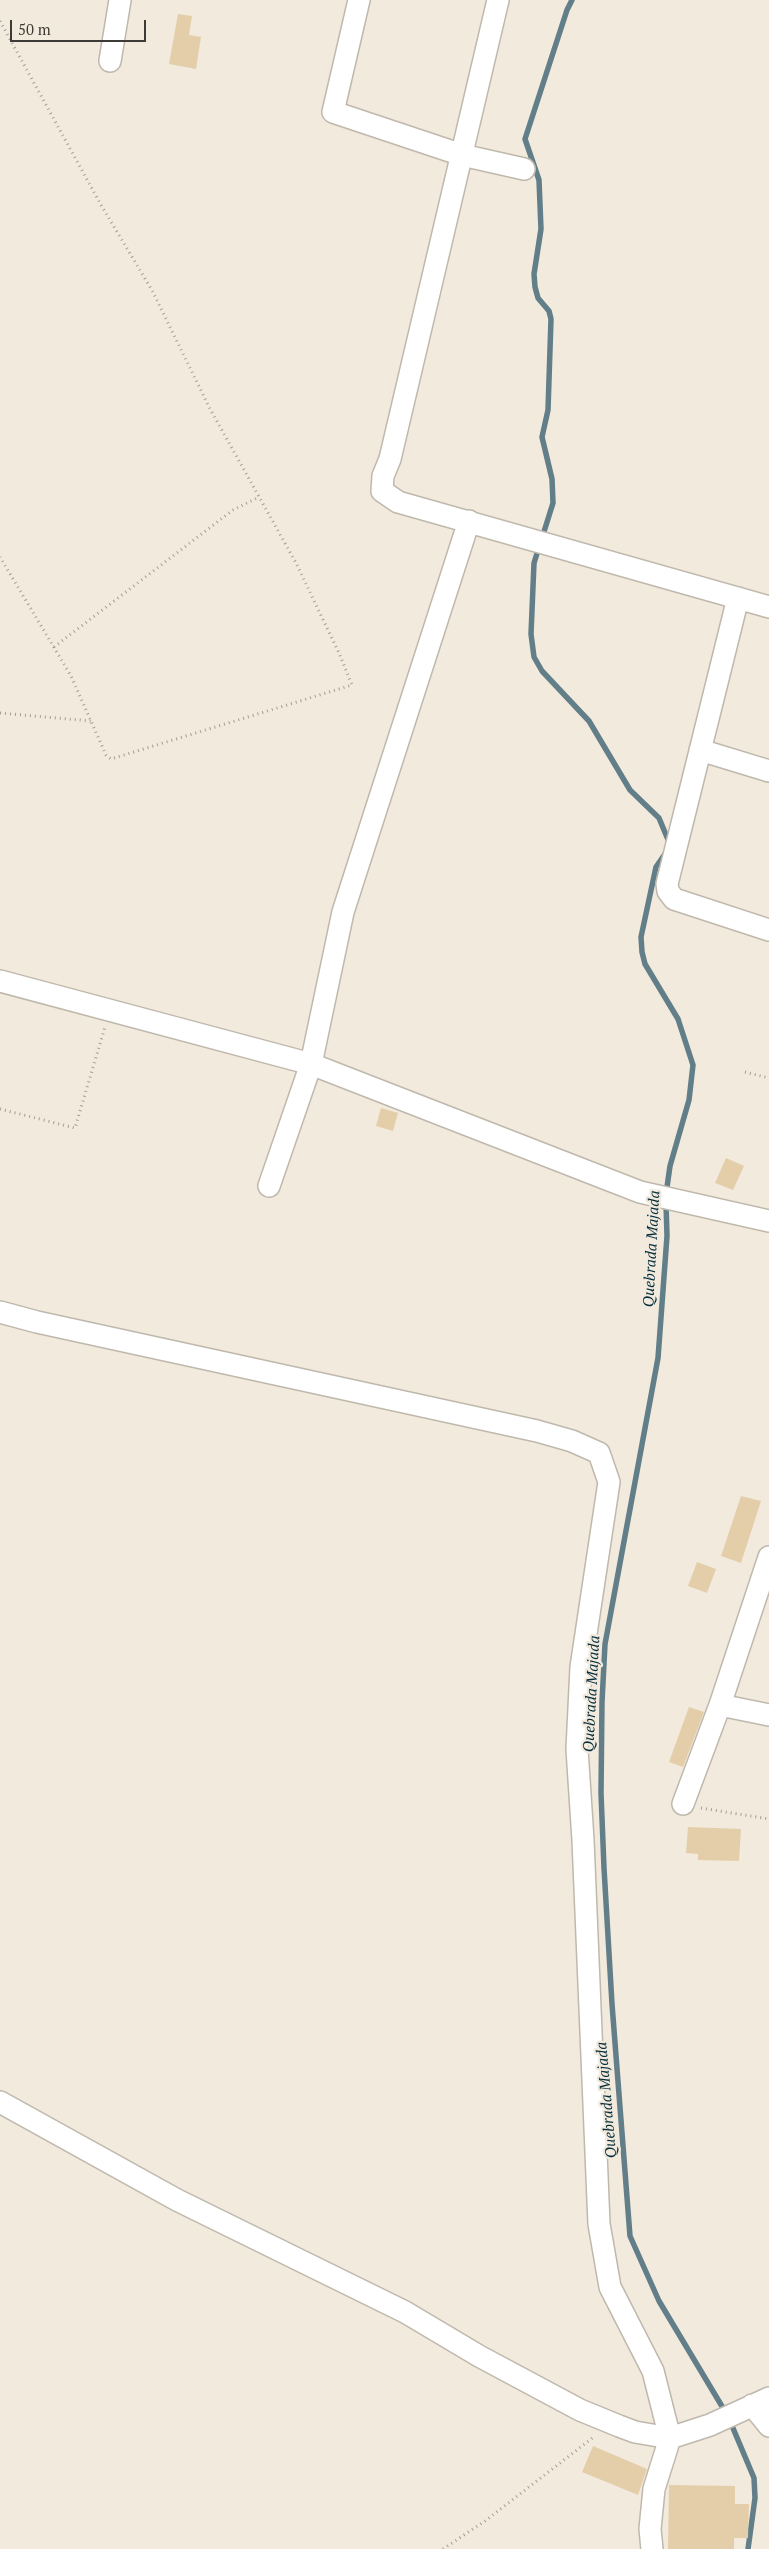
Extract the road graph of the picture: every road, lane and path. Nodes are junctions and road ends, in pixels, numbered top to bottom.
1 (120, 0) edge
2 (359, 0) edge
3 (498, 0) edge
4 (0, 21) edge
5 (110, 61) dead end
6 (462, 155) junction
7 (524, 169) dead end
8 (258, 497) junction
9 (469, 521) junction
10 (0, 557) edge
11 (738, 598) junction
12 (769, 607) edge
13 (54, 647) junction
14 (0, 713) edge
15 (91, 721) junction
16 (700, 750) junction
17 (769, 771) edge
18 (769, 930) edge
19 (0, 981) edge
20 (110, 1010) junction
21 (311, 1064) junction
22 (745, 1072) dead end
23 (769, 1078) edge
24 (0, 1109) edge
25 (268, 1186) dead end
26 (769, 1222) edge
27 (0, 1312) edge
28 (767, 1570) edge
29 (720, 1705) junction
30 (769, 1716) edge
31 (683, 1804) joint
32 (769, 1819) edge
33 (0, 2102) edge
34 (761, 2401) edge
35 (610, 2423) junction
36 (769, 2426) edge
37 (670, 2438) junction
38 (443, 2549) edge
39 (652, 2549) edge

1 - 5 street
2 - 6 street
3 - 6 street
4 - 8 path
6 - 7 street
6 - 9 street
8 - 13 path
8 - 15 path
9 - 11 street
9 - 21 street
10 - 13 path
11 - 12 street
11 - 16 street
13 - 15 path
14 - 15 path
16 - 17 street
16 - 18 street
19 - 20 street
20 - 21 street
20 - 24 path
21 - 25 street
21 - 26 street
22 - 23 path
27 - 37 street
28 - 29 street
29 - 30 street
29 - 31 street
31 - 32 path
33 - 35 street
34 - 36 street
34 - 37 street
35 - 37 street
35 - 38 path
37 - 39 street

